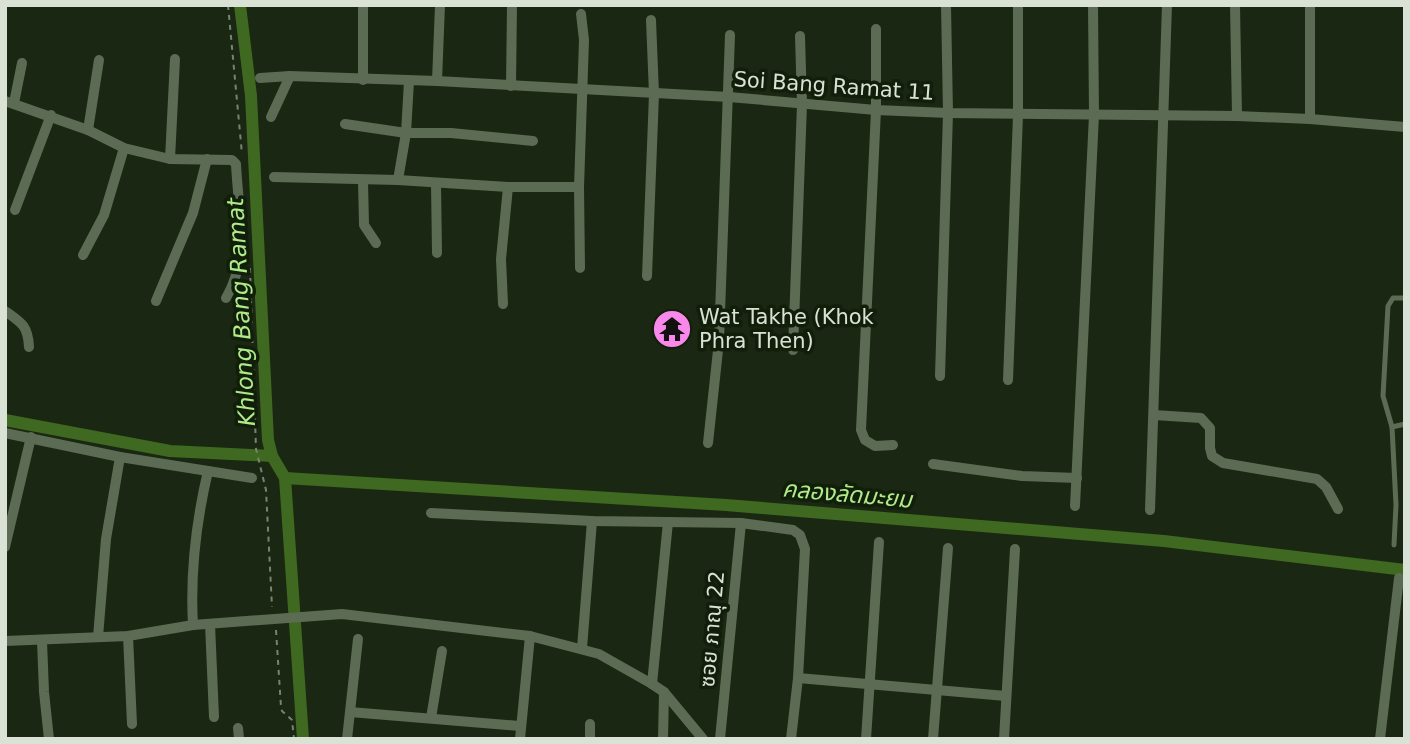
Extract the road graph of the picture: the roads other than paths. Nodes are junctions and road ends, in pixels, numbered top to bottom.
1 (363, 5) edge
2 (440, 5) edge
3 (512, 5) edge
4 (946, 5) edge
5 (1018, 5) edge
6 (1093, 5) edge
7 (1167, 5) edge
8 (1235, 5) edge
9 (1310, 5) edge
10 (581, 14) dead end
11 (651, 20) dead end
12 (876, 29) dead end
13 (730, 35) dead end
14 (800, 36) dead end
15 (175, 59) dead end
16 (99, 60) dead end
17 (22, 63) dead end
18 (289, 76) junction
19 (260, 78) dead end
20 (363, 80) junction
21 (409, 81) junction
22 (437, 81) junction
23 (511, 86) junction
24 (583, 91) junction
25 (654, 94) junction
26 (729, 97) junction
27 (10, 102) edge
28 (802, 104) junction
29 (876, 110) junction
30 (948, 113) junction
31 (51, 115) junction
32 (1018, 115) junction
33 (1094, 115) junction
34 (1164, 115) junction
35 (1237, 116) junction
36 (271, 117) dead end
37 (1310, 118) junction
38 (345, 124) dead end
39 (1405, 127) edge
40 (88, 130) junction
41 (406, 133) junction
42 (533, 141) dead end
43 (124, 148) junction
44 (170, 159) junction
45 (207, 159) junction
46 (274, 177) dead end
47 (398, 180) junction
48 (363, 181) junction
49 (436, 183) junction
50 (508, 187) junction
51 (579, 187) junction
52 (15, 210) dead end
53 (376, 243) dead end
54 (437, 253) dead end
55 (83, 255) dead end
56 (580, 268) dead end
57 (647, 276) dead end
58 (226, 298) dead end
59 (1405, 298) edge
60 (156, 301) dead end
61 (503, 304) dead end
62 (5, 311) edge
63 (29, 347) dead end
64 (793, 350) dead end
65 (940, 376) dead end
66 (1008, 380) dead end
67 (1154, 415) junction
68 (1405, 424) edge
69 (1392, 427) junction
70 (5, 433) edge
71 (31, 437) junction
72 (708, 443) dead end
73 (894, 444) dead end
74 (120, 457) junction
75 (933, 464) dead end
76 (208, 471) junction
77 (252, 478) dead end
78 (1077, 478) junction
79 (1396, 505) junction
80 (1405, 505) edge
81 (1075, 506) dead end
82 (1338, 509) dead end
83 (1150, 510) dead end
84 (431, 513) dead end
85 (592, 521) junction
86 (668, 522) junction
87 (741, 523) junction
88 (879, 542) dead end
89 (1394, 545) dead end
90 (5, 547) edge
91 (948, 548) dead end
92 (1015, 549) dead end
93 (1399, 578) dead end
94 (210, 624) junction
95 (194, 625) junction
96 (128, 636) junction
97 (530, 636) junction
98 (98, 637) junction
99 (358, 639) dead end
100 (5, 641) edge
101 (42, 641) junction
102 (582, 648) junction
103 (442, 651) dead end
104 (798, 678) junction
105 (652, 684) junction
106 (870, 686) junction
107 (937, 690) junction
108 (664, 692) junction
109 (1006, 696) junction
110 (350, 712) junction
111 (214, 716) dead end
112 (431, 718) junction
113 (132, 724) dead end
114 (590, 724) dead end
115 (520, 726) junction
116 (49, 739) edge
117 (347, 739) edge
118 (520, 739) edge
119 (590, 739) edge
120 (663, 739) edge
121 (703, 739) edge
122 (720, 739) edge
123 (791, 739) edge
124 (866, 739) edge
125 (933, 739) edge
126 (1004, 739) edge
127 (1380, 739) edge

1 - 20 street
2 - 22 street
3 - 23 street
4 - 30 street
5 - 32 street
6 - 33 street
7 - 34 street
8 - 35 street
9 - 37 street
10 - 24 street
11 - 25 street
12 - 29 street
13 - 26 street
14 - 28 street
15 - 44 street
16 - 40 street
17 - 27 street
18 - 19 street, Soi Bang Ramat 11
18 - 20 street, Soi Bang Ramat 11
18 - 36 street
20 - 21 street, Soi Bang Ramat 11
21 - 22 street, Soi Bang Ramat 11
21 - 41 street
22 - 23 street, Soi Bang Ramat 11
23 - 24 street, Soi Bang Ramat 11
24 - 25 street, Soi Bang Ramat 11
24 - 51 street
25 - 26 street, Soi Bang Ramat 11
25 - 57 street
26 - 28 street, Soi Bang Ramat 11
26 - 72 street
27 - 31 street
28 - 29 street, Soi Bang Ramat 11
28 - 64 street
29 - 30 street, Soi Bang Ramat 11
29 - 73 street
30 - 32 street, Soi Bang Ramat 11
30 - 65 street
31 - 40 street
31 - 52 street
32 - 33 street, Soi Bang Ramat 11
32 - 66 street
33 - 34 street, Soi Bang Ramat 11
33 - 78 street
34 - 35 street, Soi Bang Ramat 11
34 - 67 street
35 - 37 street, Soi Bang Ramat 11
37 - 39 street, Soi Bang Ramat 11
38 - 41 street
40 - 43 street
41 - 42 street
41 - 47 street
43 - 44 street
43 - 55 street
44 - 45 street
45 - 58 street
45 - 60 street
46 - 48 street
47 - 48 street
47 - 49 street
48 - 53 street
49 - 50 street
49 - 54 street
50 - 51 street
50 - 61 street
51 - 56 street
59 - 69 lane
62 - 63 street
67 - 82 street
67 - 83 street
68 - 69 lane
69 - 79 lane
70 - 71 street
71 - 74 street
71 - 90 street
74 - 76 street
74 - 98 street
75 - 78 street
76 - 77 street
76 - 95 street
78 - 81 street
79 - 80 lane
79 - 89 lane
84 - 85 street
85 - 86 street
85 - 102 street
86 - 87 street
86 - 105 street
87 - 104 street
87 - 122 street, ซอย ภาณุ 22
88 - 106 street
91 - 107 street
92 - 109 street
93 - 127 street
94 - 95 street
94 - 97 street
94 - 111 street
95 - 96 street
96 - 98 street
96 - 113 street
97 - 102 street
97 - 115 street
98 - 101 street
99 - 110 street
100 - 101 street
101 - 116 street
102 - 105 street
103 - 112 street
104 - 106 street
104 - 123 street
105 - 108 street
106 - 107 street
106 - 124 street
107 - 109 street
107 - 125 street
108 - 120 street
108 - 121 street
109 - 126 street
110 - 112 street
110 - 117 street
112 - 115 street
114 - 119 street
115 - 118 street

